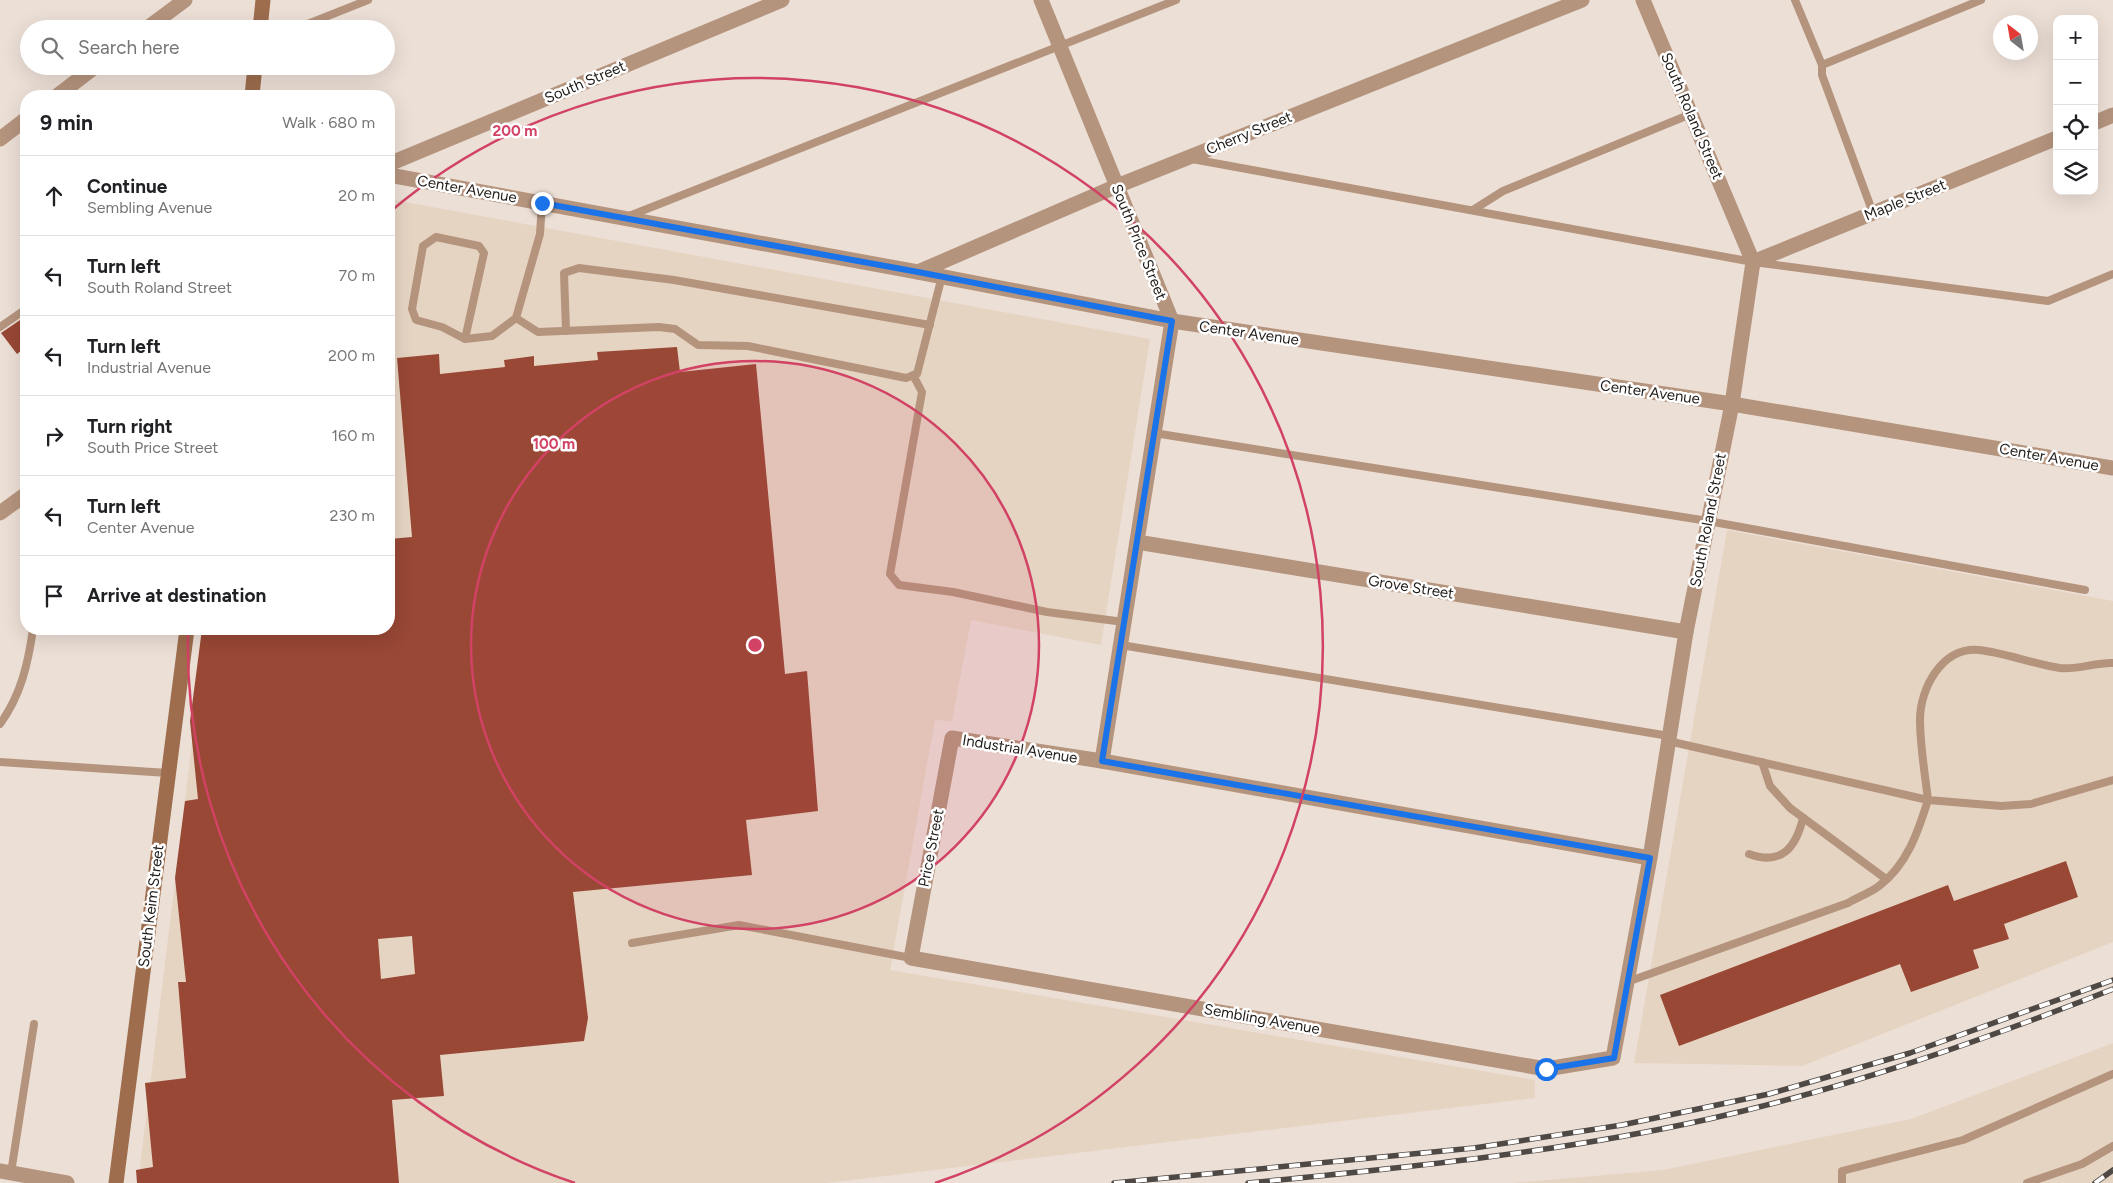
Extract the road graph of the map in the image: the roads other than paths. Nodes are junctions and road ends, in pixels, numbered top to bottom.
1 (185, 0) edge
2 (263, 0) edge
3 (368, 0) edge
4 (782, 0) edge
5 (1041, 0) edge
6 (1176, 0) edge
7 (1582, 0) edge
8 (1643, 0) edge
9 (1795, 0) edge
10 (1981, 0) edge
11 (158, 20) edge
12 (261, 20) edge
13 (318, 20) edge
14 (1060, 47) junction
15 (1822, 65) junction
16 (84, 75) edge
17 (254, 75) edge
18 (65, 90) edge
19 (253, 90) edge
20 (1691, 114) junction
21 (2113, 115) edge
22 (2098, 121) edge
23 (20, 124) edge
24 (0, 139) edge
25 (2053, 140) edge
26 (1186, 158) junction
27 (395, 161) edge
28 (395, 176) edge
29 (1117, 186) junction
30 (542, 203) junction
31 (1473, 210) junction
32 (1873, 213) junction
33 (625, 218) junction
34 (944, 260) junction
35 (1753, 262) junction
36 (918, 272) junction
37 (2113, 274) edge
38 (942, 277) junction
39 (20, 313) edge
40 (516, 318) junction
41 (1172, 321) junction
42 (930, 325) junction
43 (0, 327) edge
44 (566, 331) junction
45 (465, 338) junction
46 (913, 375) junction
47 (1732, 404) junction
48 (1154, 433) junction
49 (2113, 468) edge
50 (20, 498) edge
51 (0, 513) edge
52 (1708, 521) junction
53 (1137, 542) junction
54 (2085, 590) dead end
55 (1124, 622) junction
56 (1686, 632) junction
57 (32, 635) edge
58 (186, 635) edge
59 (1120, 645) junction
60 (2113, 663) edge
61 (0, 724) edge
62 (952, 738) joint
63 (1669, 738) junction
64 (1102, 761) junction
65 (0, 762) edge
66 (1762, 762) junction
67 (168, 773) junction
68 (2113, 780) edge
69 (1928, 800) junction
70 (1803, 818) junction
71 (1749, 854) dead end
72 (1650, 858) junction
73 (1886, 879) junction
74 (632, 942) dead end
75 (910, 958) junction
76 (1627, 982) junction
77 (34, 1024) dead end
78 (1614, 1058) joint
79 (2113, 1074) edge
80 (2113, 1146) edge
81 (6, 1172) edge
82 (67, 1183) edge
83 (116, 1183) edge
84 (1842, 1183) edge
85 (2026, 1183) edge

1 - 11 street
2 - 12 street
3 - 13 lane
4 - 27 street, South Street
5 - 14 street, South Price Street
6 - 14 lane
7 - 26 street, Cherry Street
8 - 20 street, South Roland Street
9 - 15 lane
10 - 15 lane
14 - 29 street, South Price Street
14 - 33 lane
15 - 32 lane
16 - 18 street
17 - 19 street
20 - 31 lane
20 - 35 street, South Roland Street
21 - 22 street
23 - 24 street
25 - 32 street, Maple Street
26 - 29 street, Cherry Street
26 - 31 lane
28 - 30 street, Center Avenue
29 - 34 street, Cherry Street
29 - 41 street, South Price Street
30 - 33 street, Center Avenue
30 - 40 lane
31 - 35 lane
32 - 35 street, Maple Street
33 - 36 street, Center Avenue
34 - 36 street, Cherry Street
34 - 38 lane
35 - 37 lane
35 - 47 street, South Roland Street
36 - 38 street, Center Avenue
38 - 41 street, Center Avenue
38 - 42 lane
39 - 43 lane
40 - 44 lane
40 - 45 lane
41 - 47 street, Center Avenue
41 - 48 street
42 - 44 lane
42 - 46 lane
44 - 46 lane
45 - 45 lane
46 - 55 lane
47 - 49 street, Center Avenue
47 - 52 street, South Roland Street
48 - 52 lane
48 - 53 street
50 - 51 street
52 - 54 lane
52 - 56 street, South Roland Street
53 - 55 street
53 - 56 street, Grove Street
55 - 59 street
56 - 63 street, South Roland Street
57 - 61 lane
58 - 67 street, South Keim Street
59 - 63 lane
59 - 64 street
60 - 69 lane
62 - 64 street, Industrial Avenue
62 - 75 street, Price Street
63 - 66 lane
63 - 72 street, South Roland Street
64 - 72 street, Industrial Avenue
65 - 67 lane
66 - 69 lane
66 - 70 lane
67 - 83 street, South Keim Street
68 - 69 lane
69 - 73 lane
70 - 71 lane
70 - 73 lane
72 - 76 street, South Roland Street
73 - 76 lane
74 - 75 lane
75 - 78 street, Sembling Avenue
76 - 78 street, South Roland Street
77 - 81 lane
79 - 84 lane
80 - 85 lane
81 - 82 street

